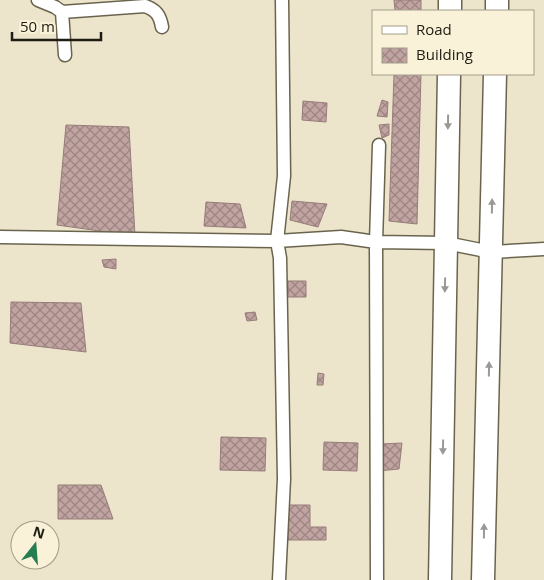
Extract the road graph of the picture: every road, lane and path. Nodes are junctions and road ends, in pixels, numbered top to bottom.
1 (38, 0) edge
2 (282, 0) edge
3 (62, 12) junction
4 (162, 26) dead end
5 (65, 55) dead end
6 (449, 75) edge
7 (495, 75) edge
8 (379, 145) dead end
9 (0, 237) edge
10 (277, 240) junction
11 (376, 242) junction
12 (446, 244) junction
13 (543, 248) edge
14 (492, 252) junction
15 (279, 580) edge
16 (377, 580) edge
17 (440, 580) edge
18 (483, 580) edge

1 - 3 street
2 - 10 street
3 - 4 street
3 - 5 street
6 -> 12 highway
14 -> 7 highway
8 - 11 street
9 - 10 street
10 - 11 street
10 - 15 street
11 - 12 street
11 - 16 street
12 - 14 street
12 -> 17 highway
13 - 14 street
18 -> 14 highway

